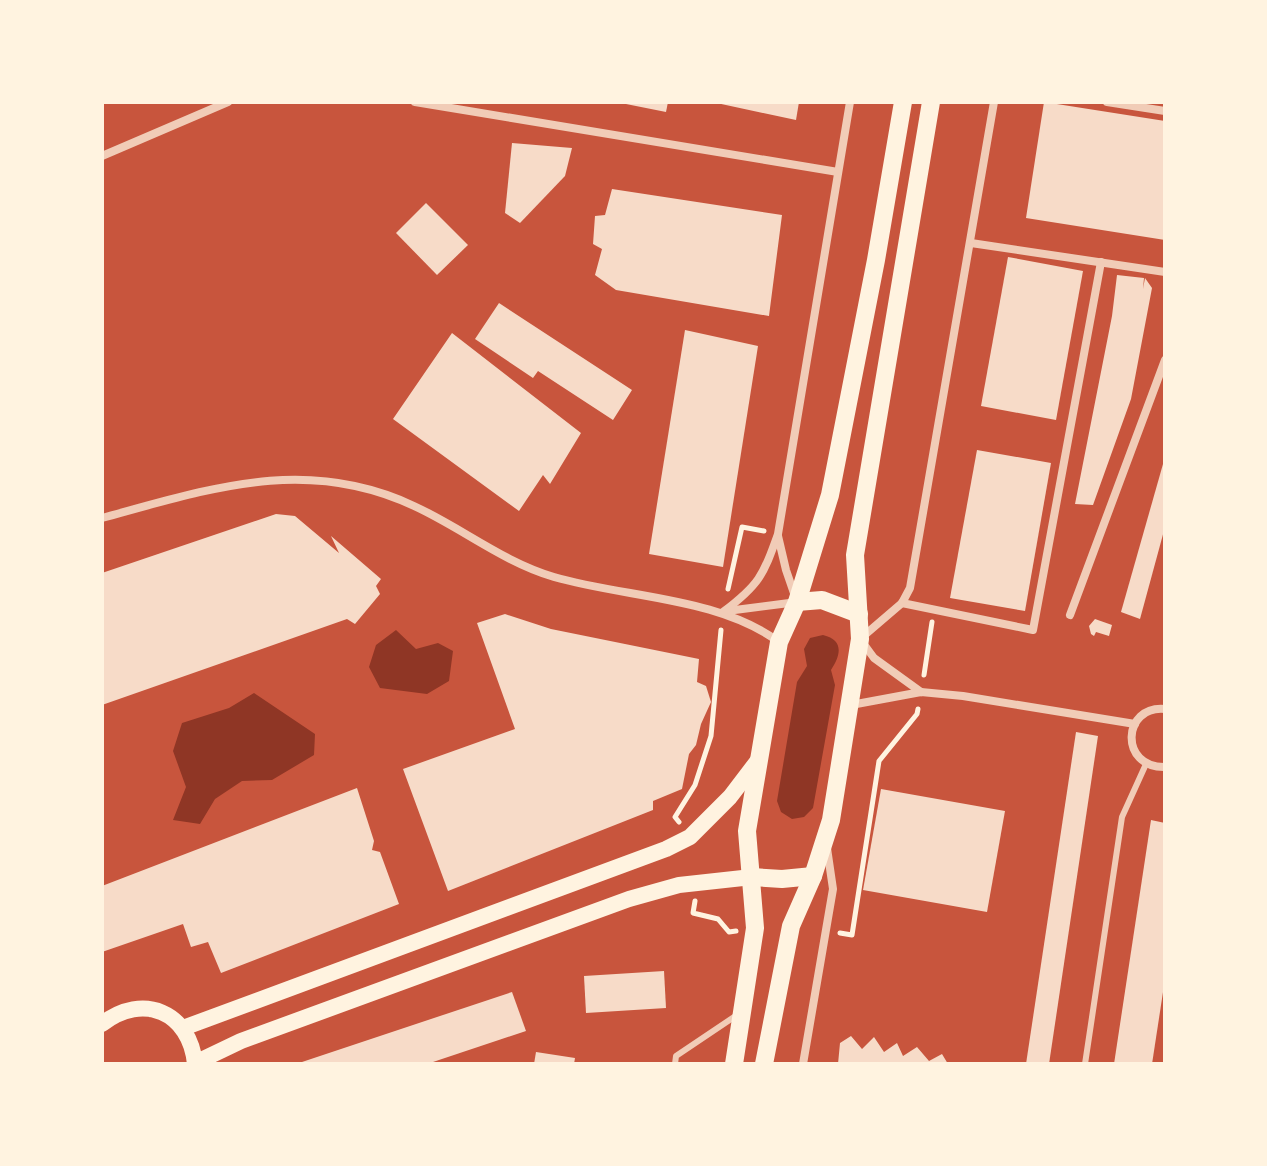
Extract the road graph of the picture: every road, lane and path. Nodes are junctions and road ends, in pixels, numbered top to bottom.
1 (228, 102) edge
2 (415, 102) edge
3 (850, 102) edge
4 (903, 102) edge
5 (931, 102) edge
6 (994, 102) edge
7 (1107, 102) edge
8 (1165, 111) edge
9 (102, 156) edge
10 (838, 172) junction
11 (971, 243) junction
12 (1101, 262) junction
13 (1165, 272) edge
14 (1165, 360) edge
15 (102, 518) edge
16 (778, 534) junction
17 (797, 602) junction
18 (902, 603) junction
19 (934, 610) junction
20 (723, 612) junction
21 (859, 614) junction
22 (1070, 615) dead end
23 (860, 639) junction
24 (779, 642) junction
25 (921, 692) junction
26 (850, 705) junction
27 (1165, 709) edge
28 (1135, 724) junction
29 (759, 759) junction
30 (1146, 764) junction
31 (1165, 767) edge
32 (690, 837) junction
33 (826, 840) junction
34 (813, 876) junction
35 (752, 877) junction
36 (697, 883) junction
37 (755, 928) junction
38 (826, 931) junction
39 (743, 1011) junction
40 (110, 1012) edge
41 (102, 1024) edge
42 (183, 1028) junction
43 (195, 1063) edge
44 (675, 1064) edge
45 (734, 1064) edge
46 (764, 1064) edge
47 (803, 1064) edge
48 (1085, 1064) edge

1 - 9 street
2 - 10 street
3 - 10 street
4 - 17 main road
5 - 21 main road
6 - 11 street
7 - 8 street
10 - 16 street
11 - 12 street
11 - 18 street
12 - 13 street
12 - 19 street
14 - 22 street
15 - 20 street
16 - 17 street
16 - 20 street
16 - 20 path
17 - 20 street
17 - 21 main road
17 - 24 main road
18 - 19 street
18 - 23 street
19 - 25 path
20 - 24 street
20 - 32 path
21 - 23 main road
23 - 25 street
23 - 26 main road
24 - 29 main road
25 - 26 street
25 - 28 street
25 - 38 path
26 - 33 main road
27 - 28 street
28 - 30 street
29 - 32 main road
29 - 35 main road
30 - 31 street
30 - 48 lane
32 - 42 main road
33 - 34 main road
33 - 38 street
34 - 35 main road
34 - 46 main road
35 - 36 main road
35 - 37 main road
36 - 37 path
36 - 43 main road
37 - 39 main road
38 - 47 street
39 - 44 lane
39 - 45 main road
40 - 41 main road
40 - 42 main road
42 - 43 main road

